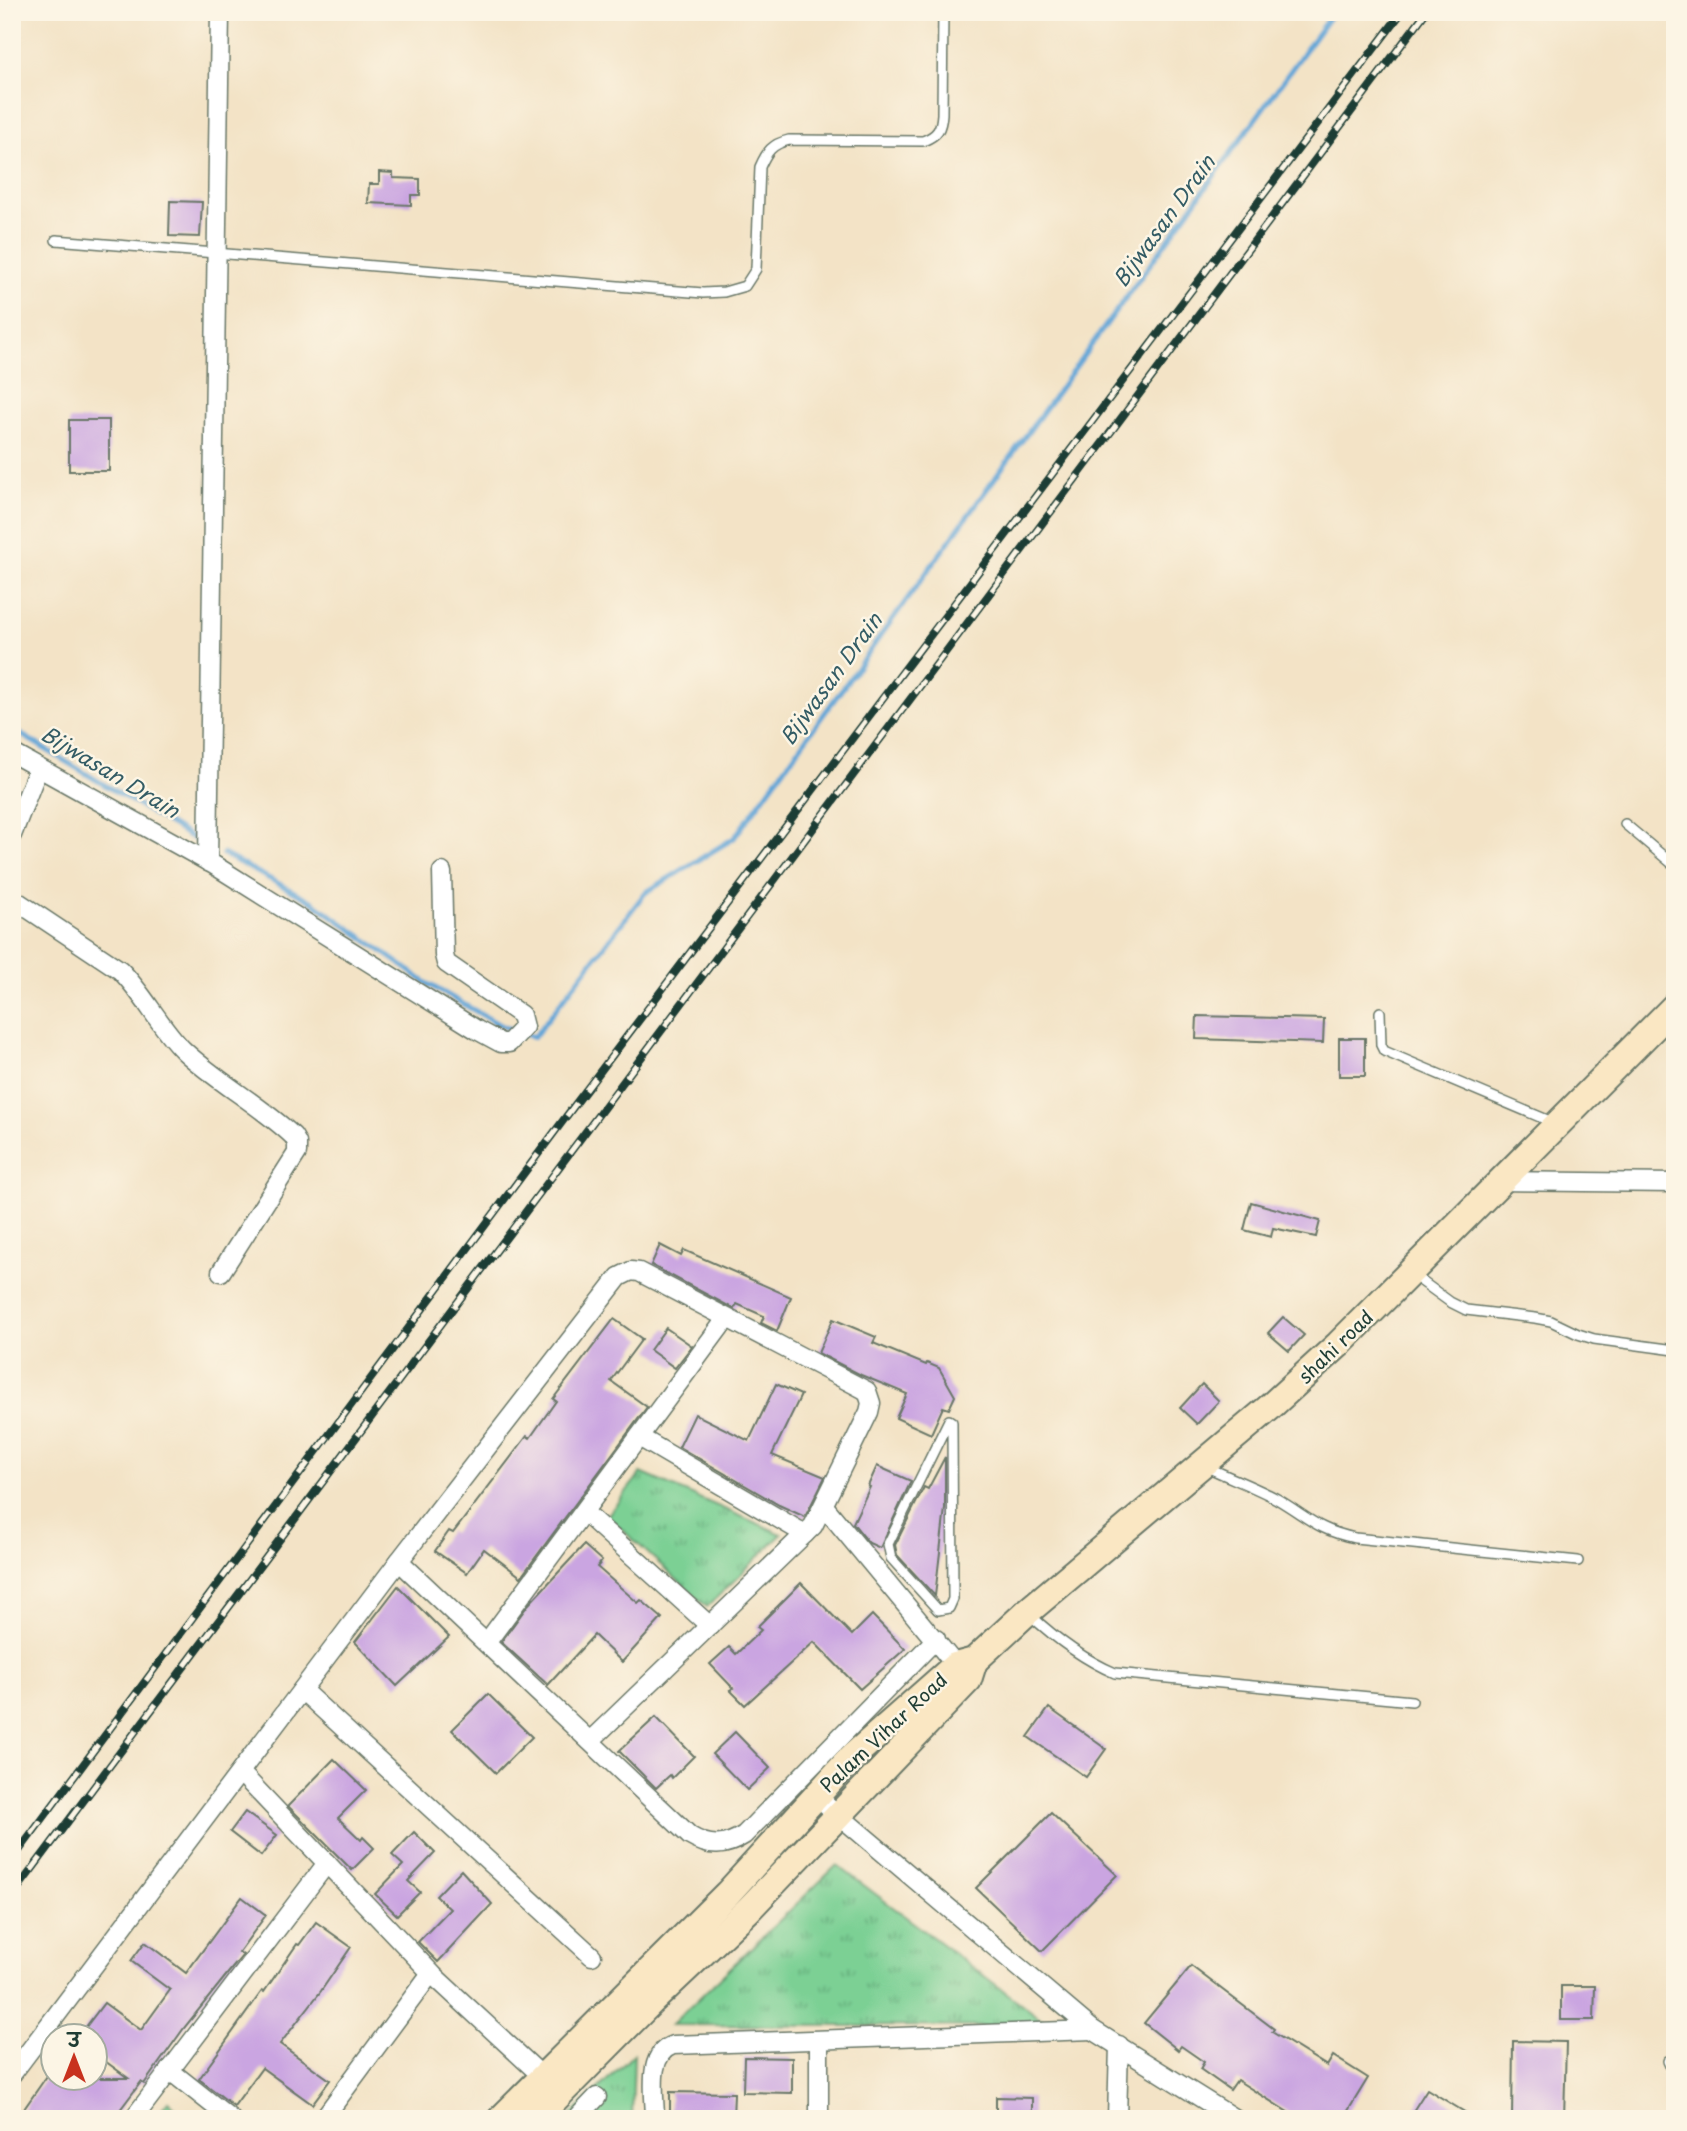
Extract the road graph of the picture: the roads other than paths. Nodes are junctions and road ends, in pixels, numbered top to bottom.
1 (220, 12) edge
2 (943, 12) edge
3 (56, 240) dead end
4 (217, 254) junction
5 (12, 753) edge
6 (38, 769) junction
7 (1625, 824) dead end
8 (12, 835) edge
9 (208, 862) junction
10 (1675, 866) edge
11 (442, 872) dead end
12 (12, 898) edge
13 (1675, 1006) edge
14 (1380, 1012) dead end
15 (1557, 1124) junction
16 (1499, 1181) junction
17 (1675, 1183) edge
18 (221, 1272) dead end
19 (1408, 1272) junction
20 (726, 1319) junction
21 (1675, 1350) edge
22 (639, 1437) junction
23 (1201, 1465) junction
24 (824, 1506) junction
25 (584, 1512) junction
26 (805, 1534) junction
27 (399, 1561) junction
28 (1578, 1561) dead end
29 (930, 1601) junction
30 (1027, 1612) junction
31 (915, 1615) junction
32 (710, 1626) junction
33 (936, 1639) junction
34 (487, 1642) junction
35 (966, 1669) junction
36 (302, 1690) junction
37 (1412, 1701) dead end
38 (590, 1741) junction
39 (240, 1772) junction
40 (815, 1795) junction
41 (838, 1815) junction
42 (327, 1863) junction
43 (592, 1956) dead end
44 (431, 1973) junction
45 (1093, 2030) junction
46 (819, 2041) junction
47 (1119, 2045) junction
48 (1668, 2061) dead end
49 (169, 2070) junction
50 (12, 2074) edge
51 (1675, 2076) edge
52 (543, 2077) junction
53 (597, 2096) dead end
54 (133, 2119) edge
55 (231, 2119) edge
56 (323, 2119) edge
57 (501, 2119) edge
58 (534, 2119) edge
59 (576, 2119) edge
60 (655, 2119) edge
61 (819, 2119) edge
62 (1117, 2119) edge
63 (1235, 2119) edge

1 - 4 street
2 - 4 lane
3 - 4 lane
4 - 9 street
5 - 6 street
6 - 8 street
6 - 9 street
7 - 10 lane
9 - 11 street
12 - 18 street
13 - 15 street, shahi road
14 - 15 lane
15 - 16 street, shahi road
16 - 17 street
16 - 19 street, shahi road
19 - 21 lane
19 - 23 street, shahi road
20 - 22 street
20 - 24 street
20 - 27 street
22 - 25 street
22 - 26 street
23 - 28 lane
23 - 30 street, shahi road
24 - 26 street
24 - 31 street
25 - 32 street
25 - 34 street
26 - 32 street
27 - 34 street
27 - 36 street
29 - 29 lane
29 - 31 lane
30 - 35 street, shahi road
30 - 37 lane
31 - 33 street
32 - 38 street
33 - 35 street
33 - 38 street
34 - 38 street
35 - 40 street, Palam Vihar Road
35 - 41 street, Palam Vihar Road
36 - 39 street
36 - 43 street
39 - 42 street
39 - 50 street
40 - 41 street
40 - 52 street, Palam Vihar Road
41 - 45 street
41 - 58 street, Palam Vihar Road
42 - 44 street
42 - 49 street
44 - 52 street
44 - 56 street
45 - 46 street
45 - 47 street
46 - 60 street
46 - 61 street
47 - 62 street
47 - 63 street
48 - 51 lane
49 - 54 street
49 - 55 street
52 - 57 street, Palam Vihar Road
53 - 59 street

